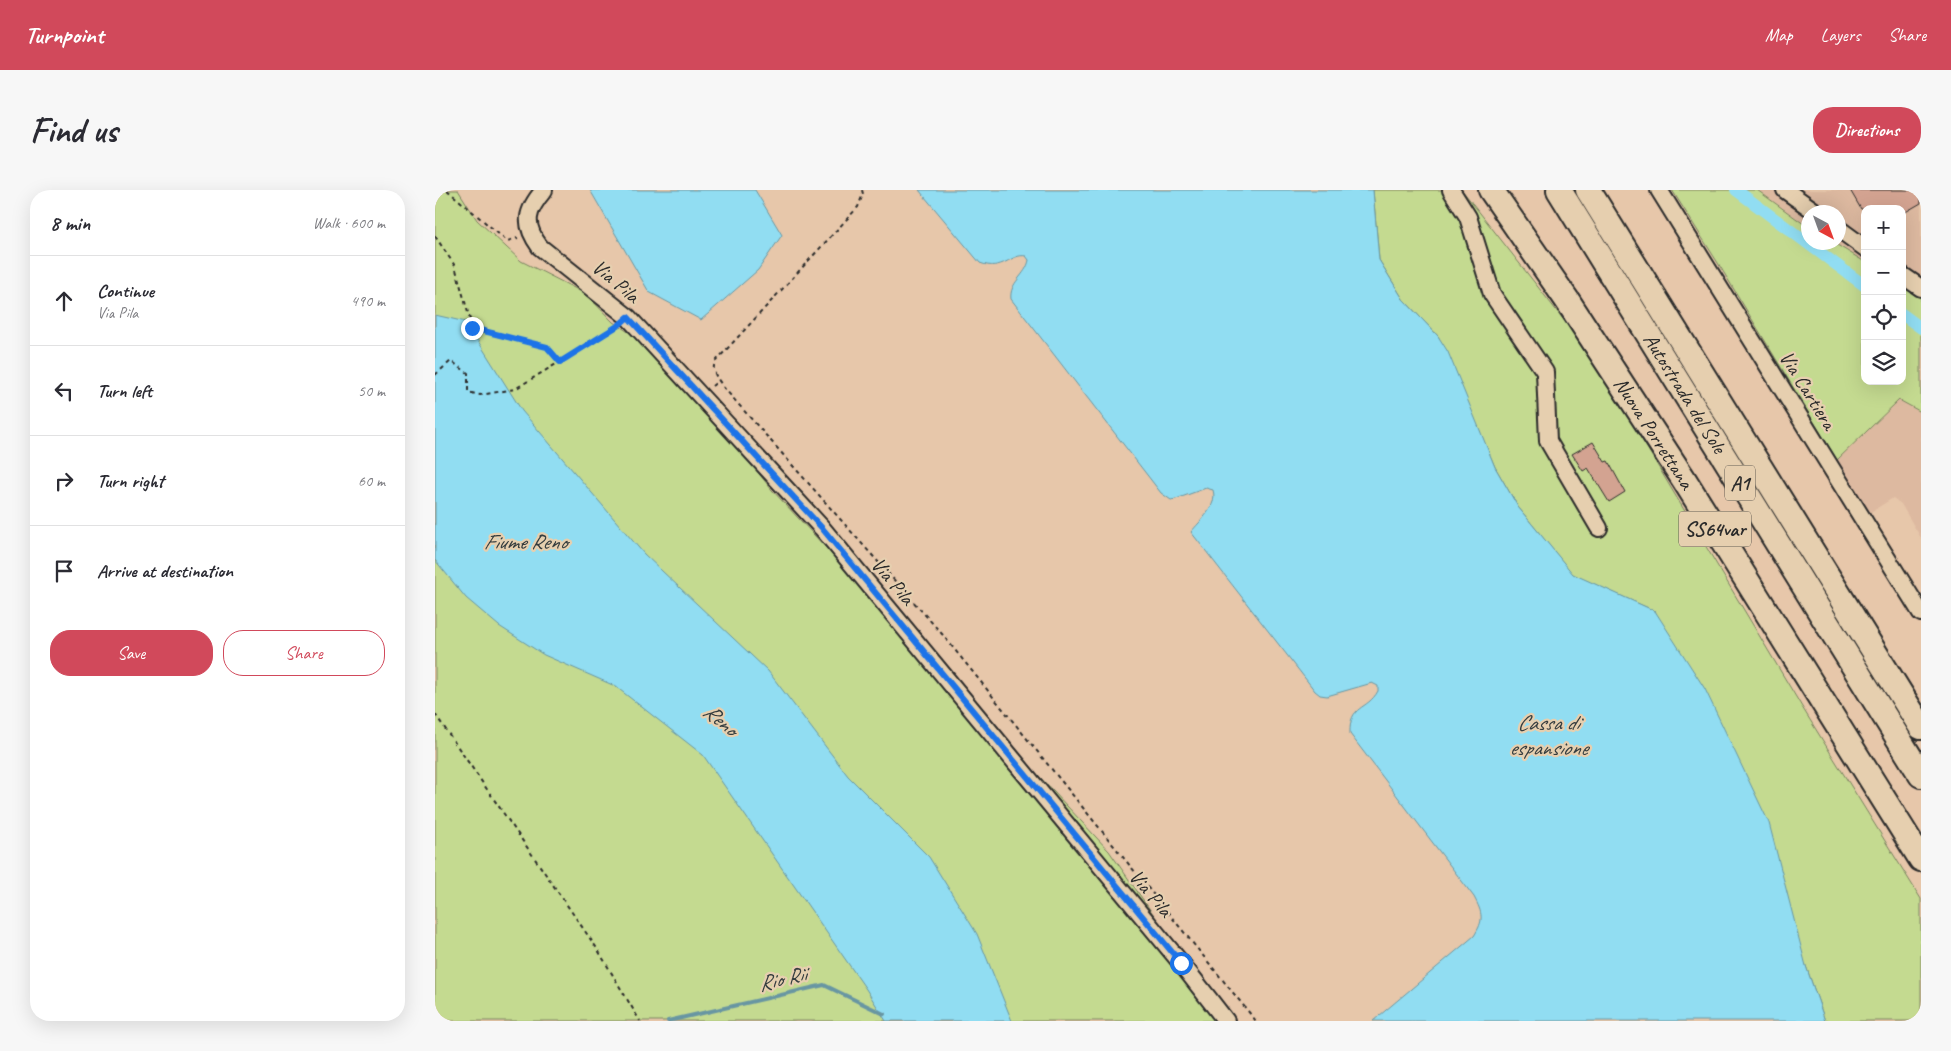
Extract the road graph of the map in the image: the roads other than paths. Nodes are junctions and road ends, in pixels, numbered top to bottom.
1 (544, 190) edge
2 (1451, 190) edge
3 (1559, 190) edge
4 (1588, 190) edge
5 (1659, 190) edge
6 (1785, 190) edge
7 (1495, 194) edge
8 (1806, 205) edge
9 (1846, 234) edge
10 (1861, 245) edge
11 (1906, 278) edge
12 (1921, 288) edge
13 (1599, 528) dead end
14 (1921, 613) edge
15 (1921, 727) edge
16 (1921, 775) edge
17 (1921, 859) edge
18 (1225, 1021) edge

1 - 18 street, Via Pila
2 - 13 street
3 - 16 highway, Autostrada del Sole / A1
4 - 15 highway, Autostrada del Sole / A1
5 - 14 street, Via Cartiera
6 - 8 street
7 - 17 highway, Nuova Porrettana / SS64var
9 - 10 street
11 - 12 street

